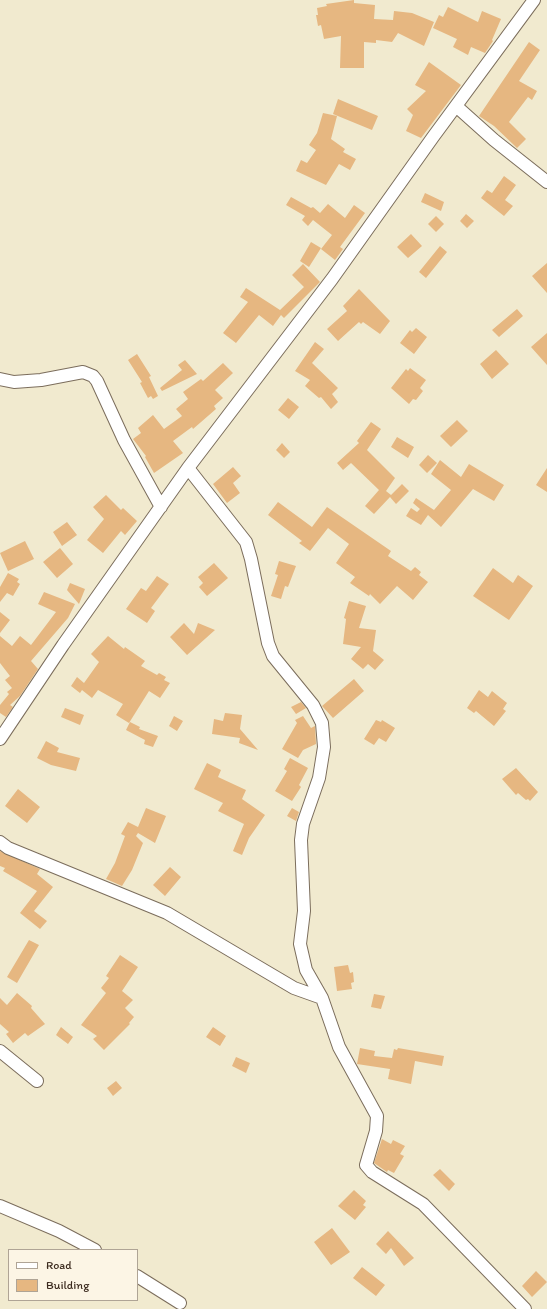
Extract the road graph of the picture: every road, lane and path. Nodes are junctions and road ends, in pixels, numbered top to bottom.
1 (534, 0) edge
2 (456, 106) junction
3 (547, 182) edge
4 (0, 379) edge
5 (188, 468) junction
6 (160, 507) junction
7 (0, 739) edge
8 (0, 842) edge
9 (322, 998) junction
10 (0, 1051) edge
11 (37, 1080) dead end
12 (0, 1206) edge
13 (93, 1249) edge
14 (138, 1277) edge
15 (180, 1303) dead end
16 (525, 1309) edge

1 - 2 street
2 - 3 street
2 - 5 street
4 - 6 street
5 - 6 street
5 - 9 street
6 - 7 street
8 - 9 street
9 - 16 street
10 - 11 street
12 - 13 street
14 - 15 street

